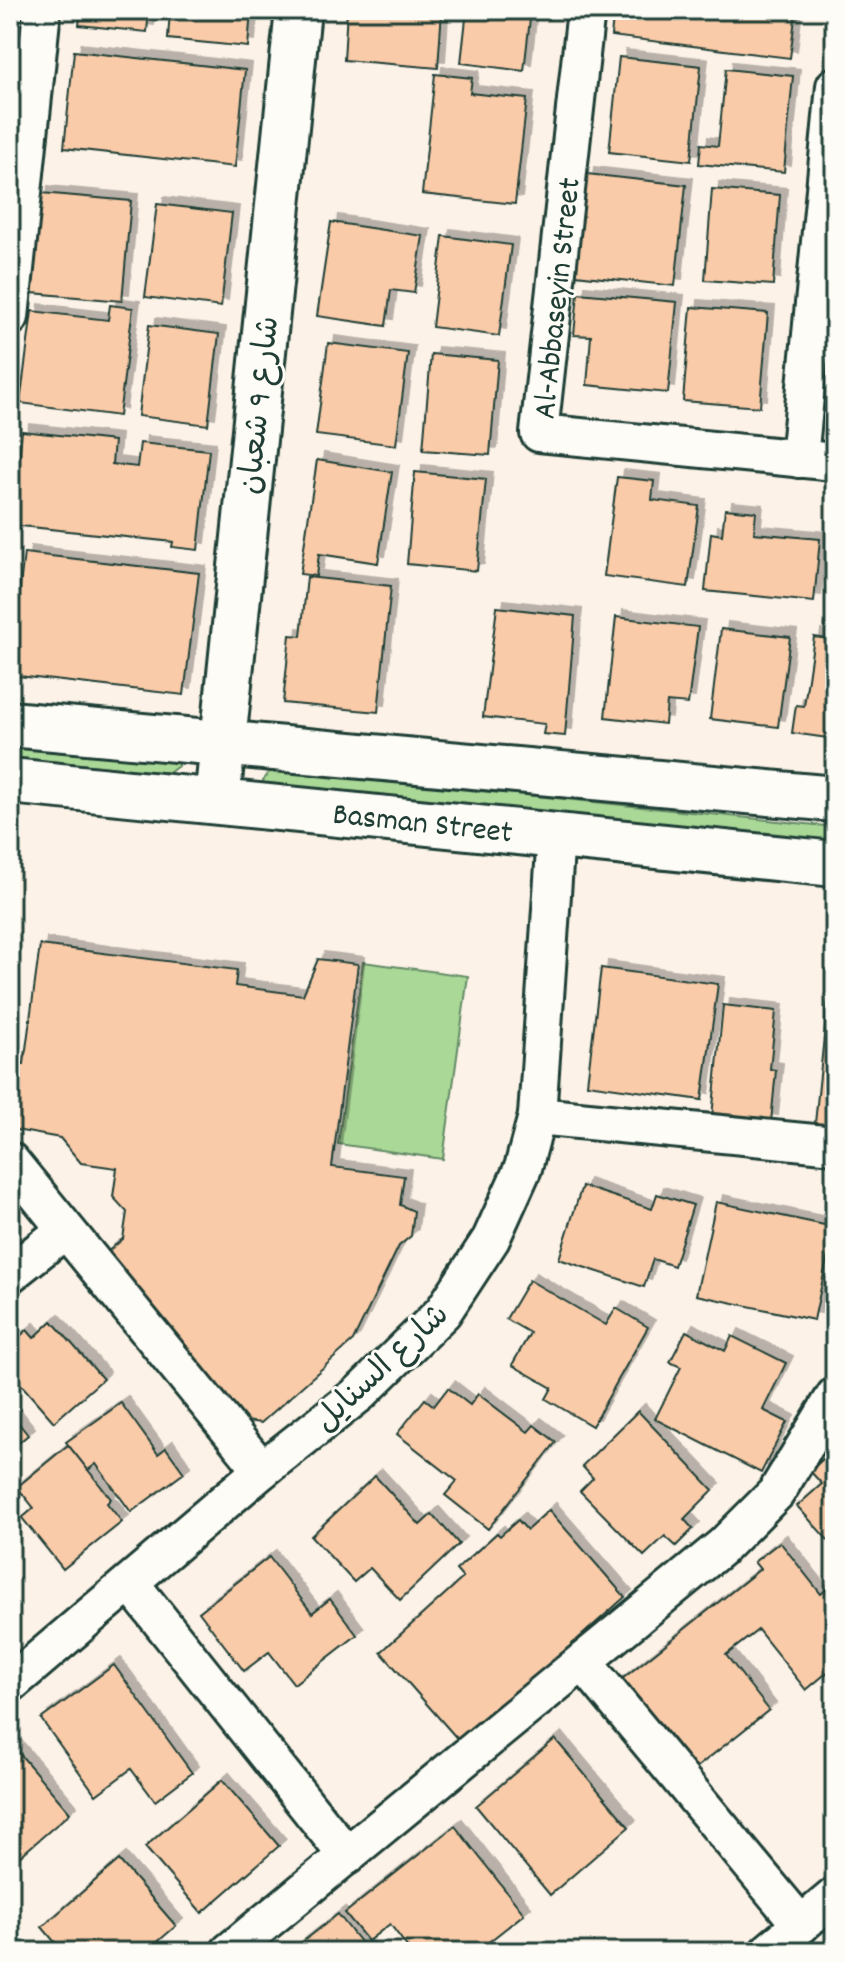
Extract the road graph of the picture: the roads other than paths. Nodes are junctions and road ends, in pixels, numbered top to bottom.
1 (42, 10) edge
2 (298, 10) edge
3 (586, 10) edge
4 (835, 86) edge
5 (10, 317) edge
6 (799, 459) junction
7 (835, 462) edge
8 (10, 724) edge
9 (221, 745) junction
10 (10, 781) edge
11 (835, 799) edge
12 (217, 801) junction
13 (556, 835) junction
14 (835, 864) edge
15 (537, 1116) junction
16 (835, 1145) edge
17 (10, 1161) edge
18 (64, 1231) junction
19 (10, 1274) edge
20 (835, 1396) edge
21 (262, 1470) junction
22 (131, 1584) junction
23 (584, 1663) junction
24 (10, 1684) edge
25 (347, 1856) junction
26 (835, 1896) edge
27 (801, 1925) junction
28 (229, 1952) edge
29 (768, 1952) edge

1 - 5 street
2 - 9 main road, شارع 9 شعبان
3 - 6 street, Al-Abbaseyin Street
4 - 6 street
6 - 7 street, Al-Abbaseyin Street
8 - 9 main road, Basman Street
9 - 11 main road, Basman Street
9 - 12 main road, شارع 9 شعبان
10 - 12 main road, Basman Street
12 - 13 main road, Basman Street
13 - 14 main road, Basman Street
13 - 15 street, شارع السنايل
15 - 16 street
15 - 21 street, شارع السنايل
17 - 18 street
18 - 19 street
18 - 21 street
20 - 23 street
21 - 22 street, شارع السنايل
22 - 24 street, شارع السنايل
22 - 25 street
23 - 25 street
23 - 27 street
25 - 28 street
26 - 27 street
27 - 29 street

